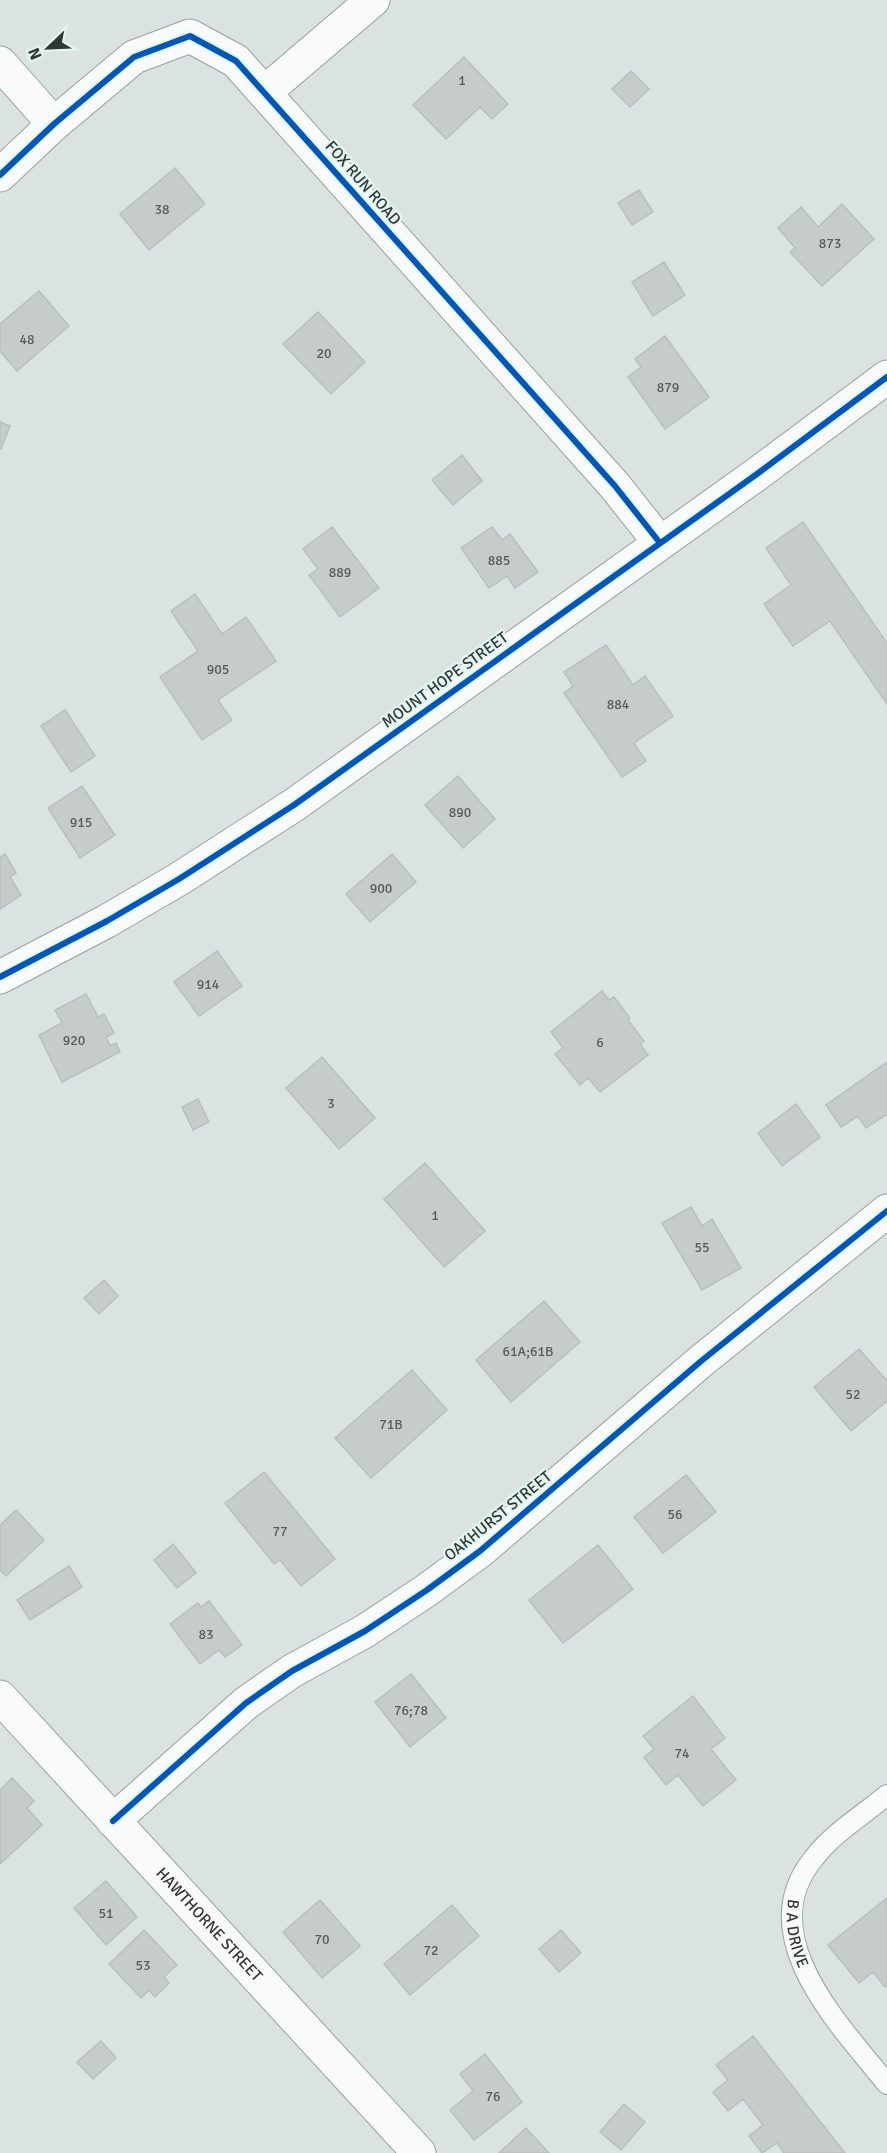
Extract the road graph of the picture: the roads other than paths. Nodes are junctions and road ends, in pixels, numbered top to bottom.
1 (373, 0) edge
2 (0, 63) edge
3 (265, 92) junction
4 (54, 124) junction
5 (0, 175) edge
6 (887, 377) edge
7 (660, 543) junction
8 (0, 977) edge
9 (887, 1211) edge
10 (0, 1696) edge
11 (887, 1796) edge
12 (113, 1821) junction
13 (887, 2084) edge
14 (419, 2153) edge

1 - 3 street
2 - 4 street
3 - 4 street, FOX RUN ROAD
3 - 7 street, FOX RUN ROAD
4 - 5 street, FOX RUN ROAD
6 - 7 street, MOUNT HOPE STREET
7 - 8 street, MOUNT HOPE STREET
9 - 12 street, OAKHURST STREET
10 - 12 street, HAWTHORNE STREET
11 - 13 lane, B A DRIVE
12 - 14 street, HAWTHORNE STREET

